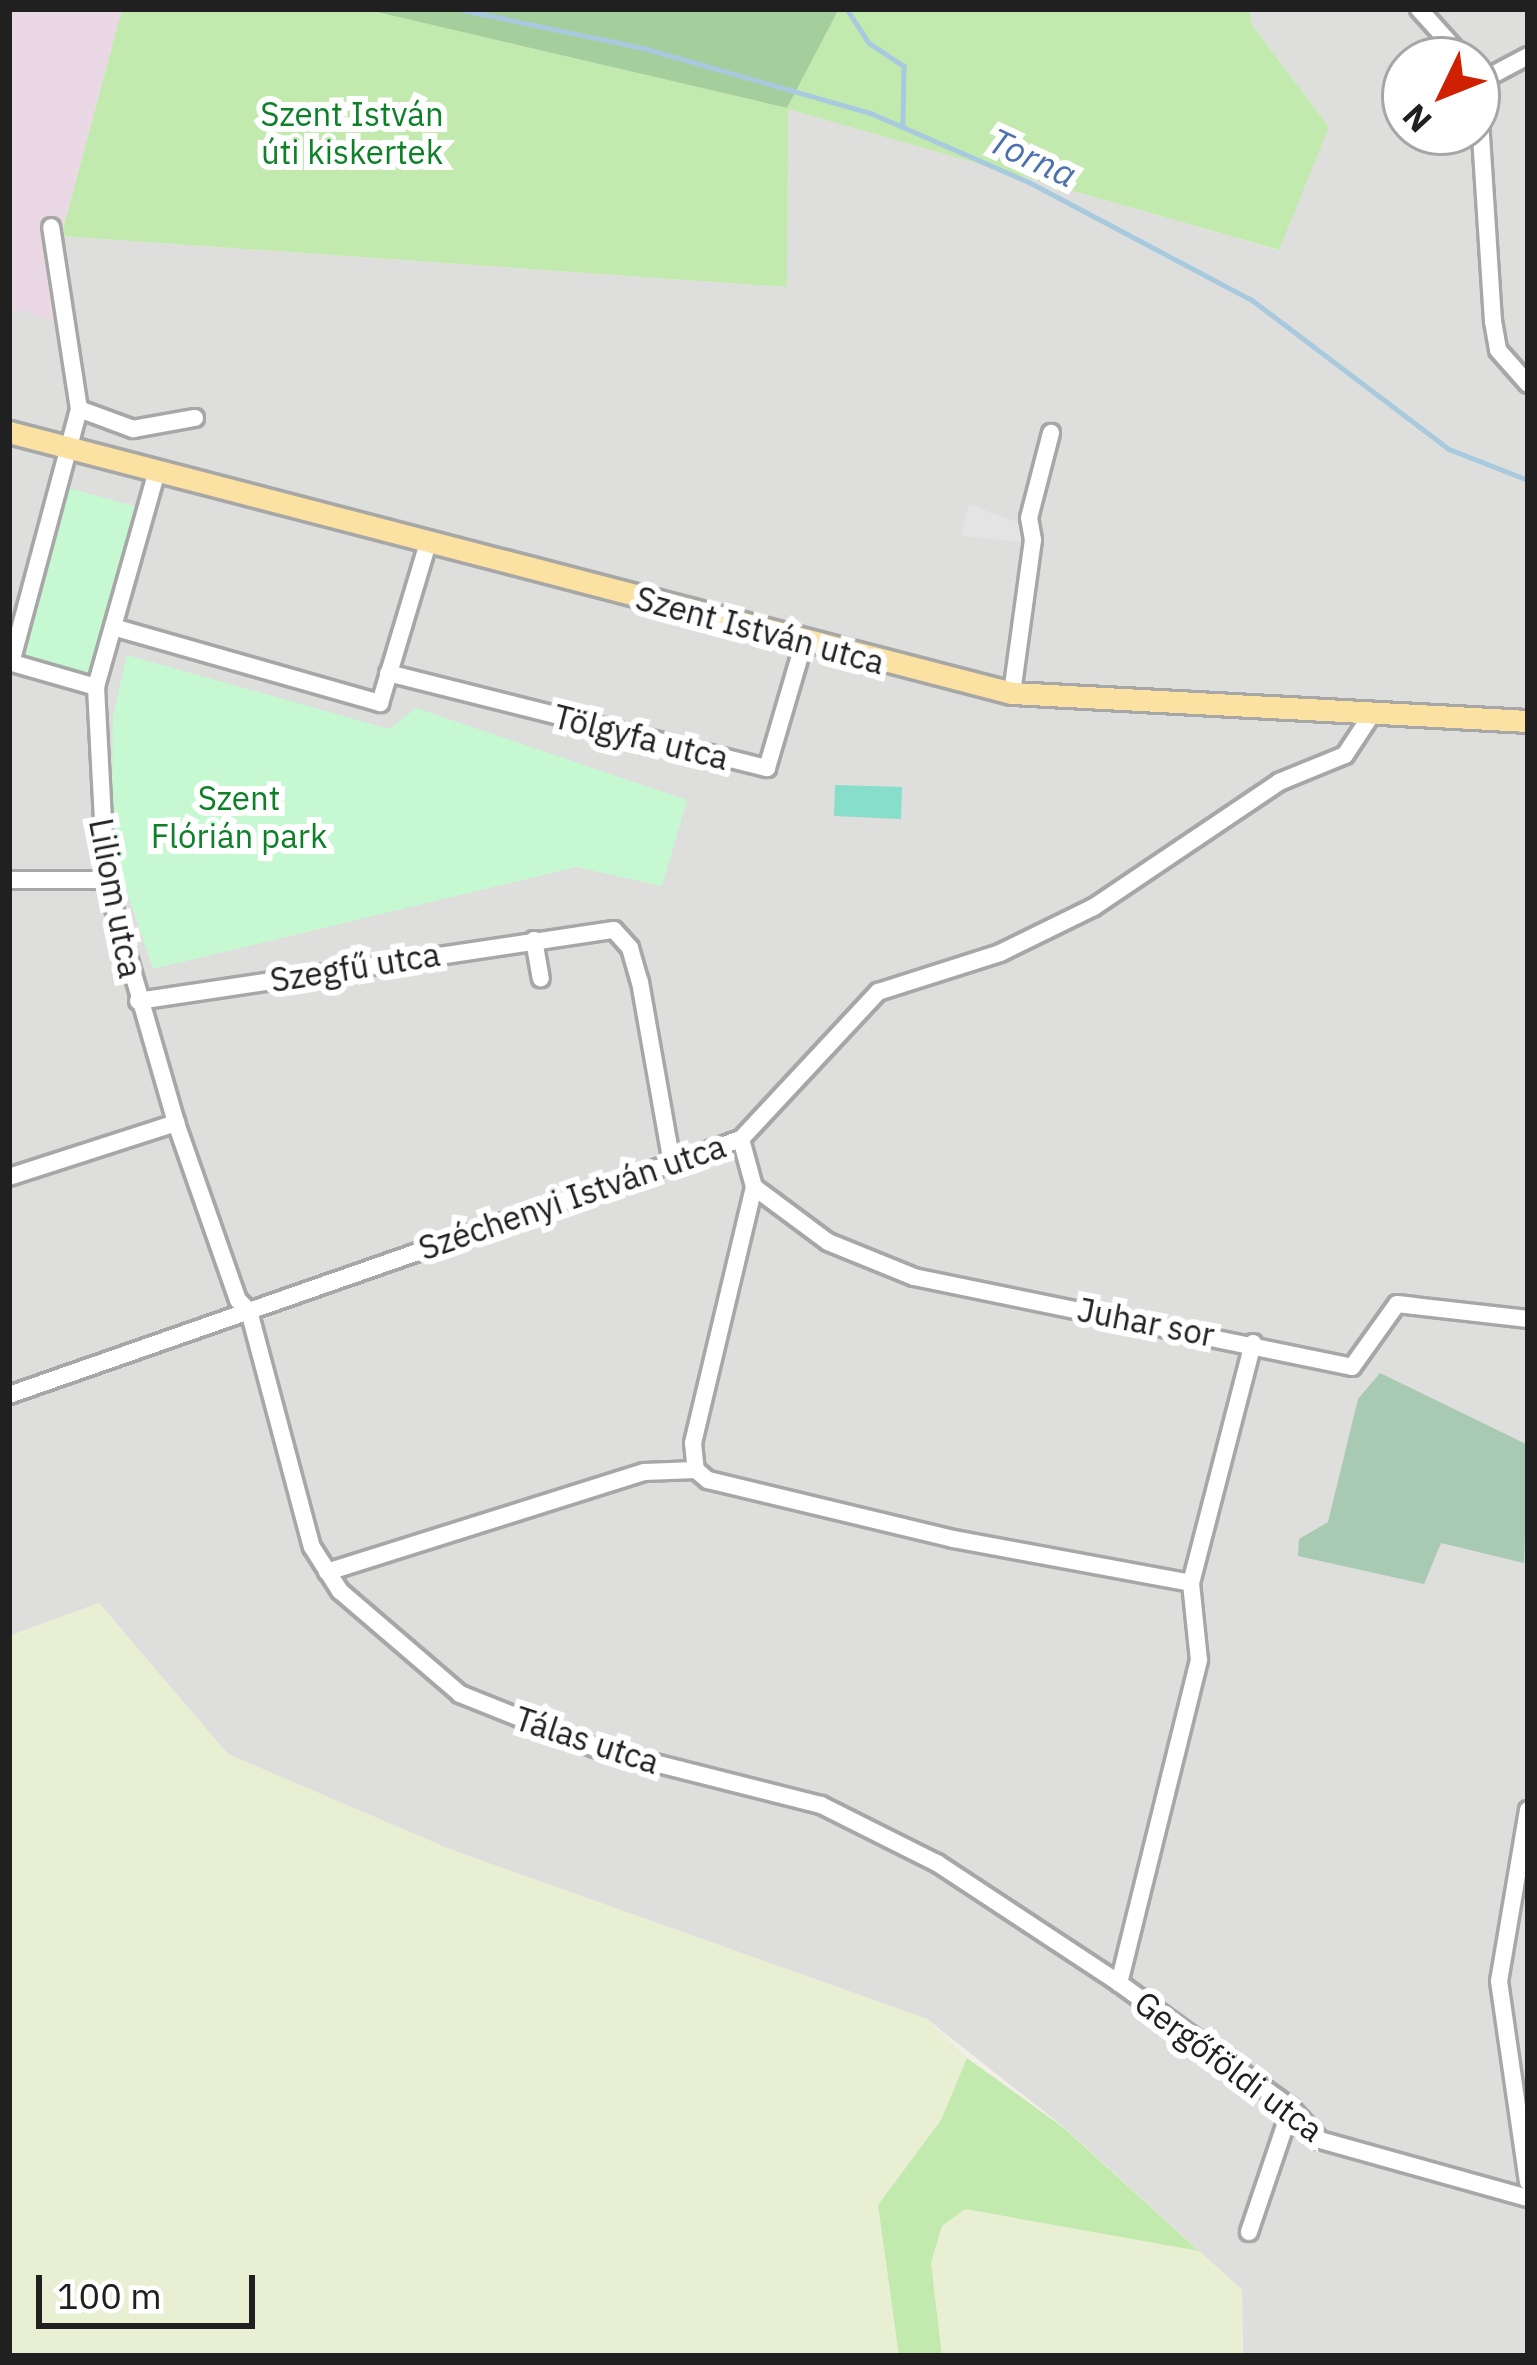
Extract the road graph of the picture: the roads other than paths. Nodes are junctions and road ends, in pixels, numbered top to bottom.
1 (1419, 9) edge
2 (1443, 36) edge
3 (1484, 156) edge
4 (51, 227) dead end
5 (1528, 384) edge
6 (79, 409) junction
7 (195, 418) dead end
8 (9, 432) edge
9 (1051, 434) dead end
10 (69, 448) junction
11 (157, 471) junction
12 (428, 543) junction
13 (113, 627) junction
14 (804, 642) junction
15 (10, 663) edge
16 (388, 673) junction
17 (96, 687) junction
18 (1012, 693) junction
19 (1372, 715) junction
20 (1528, 721) edge
21 (9, 880) edge
22 (106, 880) junction
23 (534, 940) junction
24 (541, 978) dead end
25 (138, 1001) junction
26 (176, 1123) junction
27 (741, 1139) junction
28 (672, 1164) junction
29 (9, 1177) edge
30 (754, 1187) junction
31 (249, 1311) junction
32 (1528, 1319) edge
33 (1253, 1343) junction
34 (9, 1395) edge
35 (696, 1470) junction
36 (327, 1572) junction
37 (1191, 1583) junction
38 (1528, 1810) edge
39 (1118, 1983) junction
40 (1291, 2108) junction
41 (1528, 2182) edge
42 (1528, 2198) edge
43 (1250, 2232) dead end

1 - 2 street
3 - 5 street
4 - 6 street
6 - 7 street
6 - 10 street
8 - 10 main road, Szent István utca
9 - 18 street
10 - 11 main road, Szent István utca
10 - 15 street
11 - 12 main road, Szent István utca
11 - 13 street, Liliom utca
12 - 14 main road, Szent István utca
12 - 16 street
13 - 16 street
13 - 17 street, Liliom utca
14 - 16 street, Tölgyfa utca
14 - 18 main road, Szent István utca
15 - 17 street
17 - 22 street, Liliom utca
18 - 19 main road, Szent István utca
19 - 20 main road, Szent István utca
19 - 27 street, Széchenyi István utca
21 - 22 street
22 - 25 street, Liliom utca
23 - 24 street
23 - 25 street, Szegfű utca
23 - 28 street, Szegfű utca
25 - 26 street, Liliom utca
26 - 29 street
26 - 31 street, Liliom utca
27 - 28 street, Széchenyi István utca
27 - 30 street
28 - 31 street, Széchenyi István utca
30 - 33 street, Juhar sor
30 - 35 street
31 - 34 street, Széchenyi István utca
31 - 36 street, Tálas utca
32 - 33 street, Juhar sor
33 - 37 street, Gergőföldi utca
35 - 36 street
35 - 37 street
36 - 39 street, Tálas utca
37 - 39 street, Gergőföldi utca
38 - 41 street
39 - 40 street, Gergőföldi utca
40 - 42 street, Gergőföldi utca
40 - 43 street

